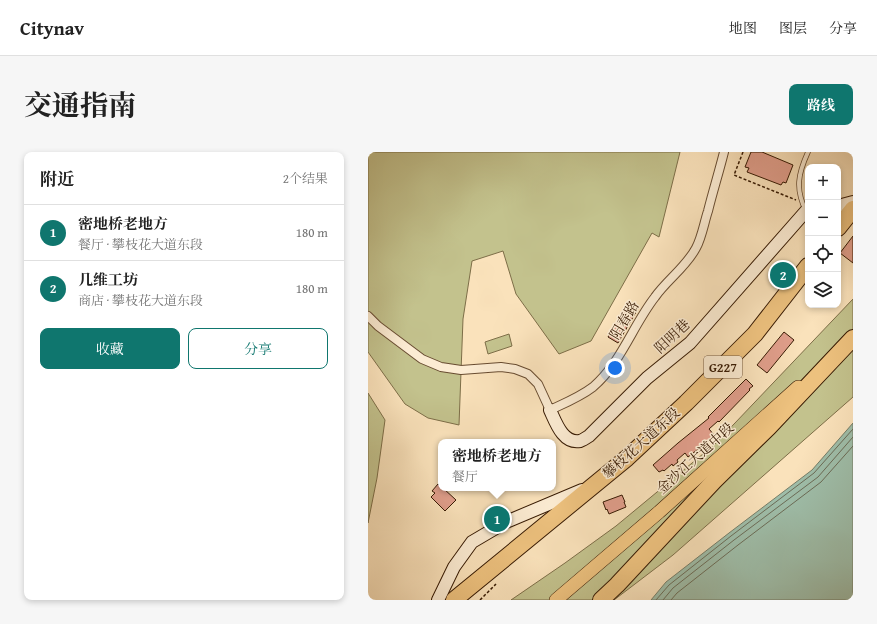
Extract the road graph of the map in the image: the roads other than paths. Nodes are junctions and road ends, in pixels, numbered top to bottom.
1 (724, 152) edge
2 (808, 152) edge
3 (853, 202) edge
4 (841, 205) edge
5 (805, 208) edge
6 (853, 209) edge
7 (853, 219) edge
8 (841, 224) edge
9 (840, 236) edge
10 (805, 270) edge
11 (805, 280) edge
12 (368, 316) edge
13 (853, 337) edge
14 (826, 364) junction
15 (550, 410) junction
16 (593, 486) junction
17 (551, 524) junction
18 (516, 554) junction
19 (438, 600) edge
20 (454, 600) edge
21 (464, 600) edge
22 (556, 600) edge
23 (601, 600) edge

1 - 15 street, 阳春路
2 - 5 lane
3 - 4 street
5 - 15 street, 阳明巷
6 - 8 highway
7 - 9 highway
10 - 16 highway, 攀枝花大道东段 / G227
11 - 17 highway, 攀枝花大道东段 / G227
12 - 15 street
13 - 14 highway
14 - 22 main road, 金沙江大道中段
14 - 23 highway
16 - 17 highway, 攀枝花大道东段 / G227
16 - 19 street
17 - 18 highway, G227
18 - 20 highway, G227
18 - 21 highway, G227

